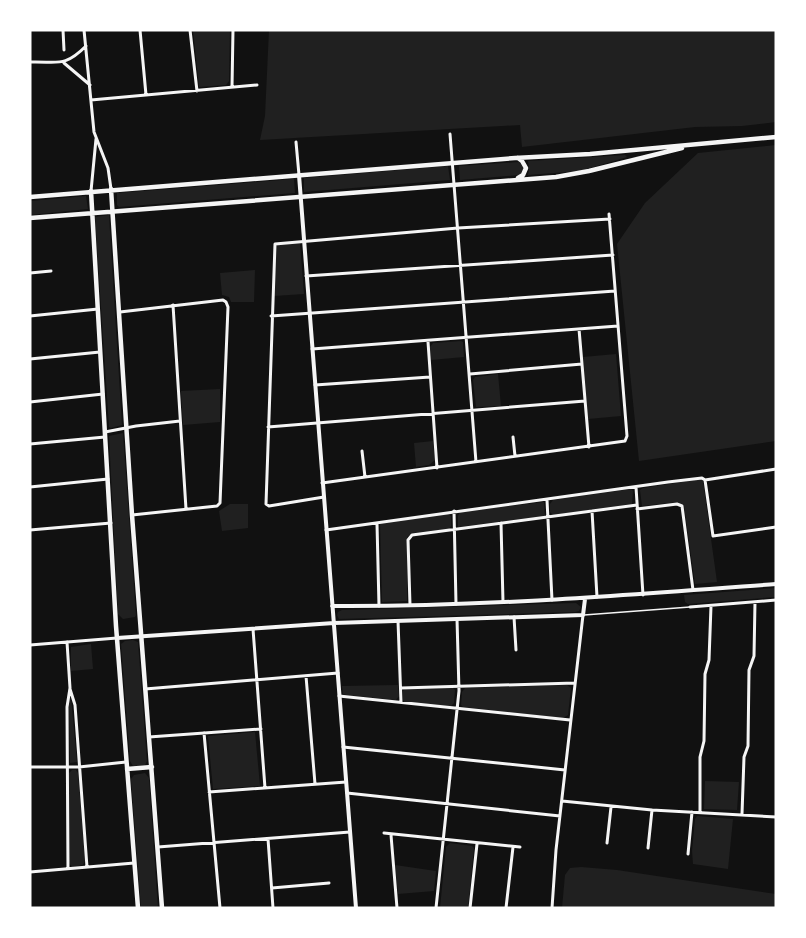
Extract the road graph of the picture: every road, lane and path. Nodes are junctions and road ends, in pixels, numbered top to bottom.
1 (63, 30) edge
2 (84, 30) edge
3 (140, 30) edge
4 (190, 30) edge
5 (233, 30) edge
6 (86, 46) junction
7 (64, 50) dead end
8 (30, 62) edge
9 (64, 63) junction
10 (90, 85) junction
11 (257, 85) dead end
12 (232, 87) junction
13 (196, 91) junction
14 (146, 95) junction
15 (91, 100) junction
16 (450, 135) dead end
17 (96, 138) junction
18 (776, 138) edge
19 (296, 142) dead end
20 (690, 146) junction
21 (515, 158) junction
22 (453, 163) junction
23 (299, 175) junction
24 (515, 180) junction
25 (454, 184) junction
26 (111, 189) junction
27 (90, 191) junction
28 (300, 196) junction
29 (30, 197) edge
30 (113, 211) junction
31 (92, 213) junction
32 (609, 213) dead end
33 (30, 218) edge
34 (610, 219) junction
35 (458, 228) junction
36 (304, 241) junction
37 (613, 255) junction
38 (461, 264) junction
39 (51, 271) dead end
40 (30, 273) edge
41 (306, 276) junction
42 (615, 291) junction
43 (464, 302) junction
44 (174, 305) junction
45 (98, 309) junction
46 (120, 312) junction
47 (309, 314) junction
48 (30, 316) edge
49 (271, 316) junction
50 (618, 326) junction
51 (579, 329) junction
52 (466, 339) junction
53 (428, 342) junction
54 (312, 350) junction
55 (100, 352) junction
56 (30, 359) edge
57 (582, 364) junction
58 (469, 374) junction
59 (430, 377) junction
60 (315, 385) junction
61 (103, 394) junction
62 (585, 401) junction
63 (30, 402) edge
64 (472, 410) junction
65 (433, 413) junction
66 (180, 422) junction
67 (318, 423) junction
68 (268, 426) junction
69 (126, 428) junction
70 (105, 434) junction
71 (513, 437) dead end
72 (30, 444) edge
73 (588, 447) junction
74 (362, 451) dead end
75 (515, 457) junction
76 (476, 462) junction
77 (437, 468) junction
78 (776, 469) edge
79 (365, 477) junction
80 (108, 479) junction
81 (705, 480) junction
82 (322, 483) junction
83 (30, 487) edge
84 (636, 488) junction
85 (324, 497) junction
86 (548, 500) junction
87 (637, 507) junction
88 (186, 509) junction
89 (454, 511) junction
90 (592, 511) junction
91 (132, 515) junction
92 (548, 517) junction
93 (111, 523) junction
94 (501, 523) junction
95 (377, 524) junction
96 (776, 527) edge
97 (30, 530) edge
98 (326, 530) junction
99 (455, 530) junction
100 (776, 584) edge
101 (693, 590) junction
102 (643, 595) junction
103 (597, 598) junction
104 (585, 599) junction
105 (552, 600) junction
106 (776, 600) edge
107 (503, 602) junction
108 (755, 602) junction
109 (456, 604) junction
110 (410, 605) junction
111 (332, 606) junction
112 (379, 606) junction
113 (711, 606) junction
114 (690, 607) joint
115 (583, 615) junction
116 (514, 617) junction
117 (457, 618) junction
118 (398, 621) junction
119 (334, 623) junction
120 (253, 629) junction
121 (141, 636) junction
122 (117, 638) junction
123 (67, 642) junction
124 (30, 645) edge
125 (516, 650) dead end
126 (338, 673) junction
127 (306, 676) junction
128 (257, 680) junction
129 (575, 683) junction
130 (459, 686) junction
131 (70, 688) junction
132 (401, 688) junction
133 (145, 689) junction
134 (339, 696) junction
135 (401, 702) junction
136 (457, 708) junction
137 (571, 720) junction
138 (261, 729) junction
139 (204, 733) junction
140 (149, 737) junction
141 (343, 747) junction
142 (453, 758) junction
143 (126, 762) junction
144 (30, 767) edge
145 (68, 767) junction
146 (80, 767) junction
147 (152, 767) junction
148 (127, 769) junction
149 (565, 770) junction
150 (346, 782) junction
151 (315, 784) junction
152 (265, 788) junction
153 (209, 792) junction
154 (347, 793) junction
155 (562, 801) junction
156 (447, 804) junction
157 (611, 807) junction
158 (652, 810) junction
159 (692, 812) junction
160 (700, 812) junction
161 (742, 814) junction
162 (560, 816) junction
163 (776, 817) edge
164 (350, 832) junction
165 (384, 833) dead end
166 (391, 834) junction
167 (268, 839) junction
168 (444, 840) junction
169 (214, 843) junction
170 (607, 843) dead end
171 (477, 844) junction
172 (158, 847) junction
173 (513, 847) junction
174 (520, 847) dead end
175 (648, 848) dead end
176 (688, 854) dead end
177 (135, 863) junction
178 (87, 867) junction
179 (68, 869) junction
180 (30, 872) edge
181 (329, 883) dead end
182 (272, 888) junction
183 (138, 908) edge
184 (162, 908) edge
185 (220, 908) edge
186 (273, 908) edge
187 (356, 908) edge
188 (397, 908) edge
189 (436, 908) edge
190 (470, 908) edge
191 (506, 908) edge
192 (552, 908) edge

1 - 7 street
2 - 6 street
3 - 14 street
4 - 13 street
5 - 12 street
6 - 9 street
6 - 10 street
8 - 9 street
9 - 10 street
10 - 15 street
11 - 12 street
12 - 13 street
13 - 14 street
14 - 15 street
15 - 17 street
16 - 22 street
17 - 26 street
17 - 27 street
18 - 20 main road
19 - 23 street
20 - 21 main road
20 - 24 main road
21 - 22 main road
21 - 24 main road
22 - 23 main road
22 - 25 street
23 - 26 main road
23 - 28 street
24 - 25 main road
25 - 28 main road
25 - 35 street
26 - 27 main road
26 - 30 main road
27 - 29 main road
27 - 31 main road
28 - 30 main road
28 - 36 street
30 - 31 main road
30 - 46 main road
31 - 33 main road
31 - 45 main road
32 - 34 street
34 - 35 street
34 - 37 street
35 - 36 street
35 - 38 street
36 - 41 street
36 - 49 street
37 - 38 street
37 - 42 street
38 - 41 street
38 - 43 street
39 - 40 street
41 - 47 street
42 - 43 street
42 - 50 street
43 - 47 street
43 - 52 street
44 - 46 street
44 - 66 street
44 - 88 street
45 - 48 street
45 - 55 main road
46 - 69 main road
47 - 49 street
47 - 54 street
49 - 68 street
50 - 51 street
50 - 73 street
51 - 52 street
51 - 57 street
52 - 53 street
52 - 58 street
53 - 54 street
53 - 59 street
54 - 60 street
55 - 56 street
55 - 61 main road
57 - 58 street
57 - 62 street
58 - 64 street
59 - 60 street
59 - 65 street
60 - 67 street
61 - 63 street
61 - 70 main road
62 - 64 street
62 - 73 street
64 - 65 street
64 - 76 street
65 - 67 street
65 - 77 street
66 - 69 street
66 - 88 street
67 - 68 street
67 - 82 street
68 - 85 street
69 - 70 street
69 - 91 main road
70 - 72 street
70 - 80 main road
71 - 75 street
73 - 75 street
74 - 79 street
75 - 76 street
76 - 77 street
77 - 79 street
78 - 81 street
79 - 82 street
80 - 83 street
80 - 93 main road
81 - 84 street
81 - 96 street
82 - 85 street
84 - 86 street
84 - 87 street
85 - 98 street
86 - 89 street
86 - 92 street
87 - 90 street
87 - 101 street
87 - 102 street
88 - 91 street
89 - 95 street
89 - 99 street
90 - 92 street
90 - 103 street
91 - 121 main road
92 - 94 street
92 - 105 street
93 - 97 street
93 - 122 main road
94 - 99 street
94 - 107 street
95 - 98 street
95 - 112 street
98 - 111 street
99 - 109 street
99 - 110 street
100 - 101 street
101 - 102 street
102 - 103 street
103 - 104 street
104 - 105 street
104 - 115 street
105 - 107 street
106 - 108 street
107 - 109 street
108 - 113 street
108 - 161 street
109 - 110 street
110 - 112 street
111 - 112 street
111 - 119 street
113 - 114 street
113 - 160 street
114 - 115 lane
115 - 116 street
115 - 129 street
116 - 117 street
116 - 125 street
117 - 118 street
117 - 130 street
118 - 119 street
118 - 132 street
119 - 120 street
119 - 126 street
120 - 121 street
120 - 128 street
121 - 122 street
121 - 133 main road
122 - 123 street
122 - 143 main road
123 - 124 street
123 - 131 street
126 - 127 street
126 - 134 street
127 - 128 street
127 - 151 street
128 - 133 street
128 - 138 street
129 - 130 street
129 - 137 street
130 - 132 street
130 - 136 street
131 - 145 street
131 - 146 street
132 - 135 street
133 - 140 main road
134 - 135 street
134 - 141 street
135 - 136 street
136 - 137 street
136 - 142 street
137 - 149 street
138 - 139 street
138 - 152 street
139 - 140 street
139 - 153 street
140 - 147 main road
141 - 142 street
141 - 150 street
142 - 149 street
142 - 156 street
143 - 146 street
143 - 148 main road
144 - 145 street
145 - 146 street
145 - 179 street
146 - 178 street
147 - 148 main road
147 - 172 main road
148 - 177 main road
149 - 155 street
150 - 151 street
150 - 154 street
151 - 152 street
152 - 153 street
153 - 169 street
154 - 156 street
154 - 164 street
155 - 157 street
155 - 162 street
156 - 162 street
156 - 168 street
157 - 158 street
157 - 170 street
158 - 159 street
158 - 175 street
159 - 160 street
159 - 176 street
160 - 161 street
161 - 163 street
162 - 192 street
164 - 167 street
164 - 187 street
165 - 166 street
166 - 168 street
166 - 188 street
167 - 169 street
167 - 182 street
168 - 171 street
168 - 189 street
169 - 172 street
169 - 185 street
171 - 173 street
171 - 190 street
172 - 184 main road
173 - 174 street
173 - 191 street
177 - 178 street
177 - 183 main road
178 - 179 street
179 - 180 street
181 - 182 street
182 - 186 street

